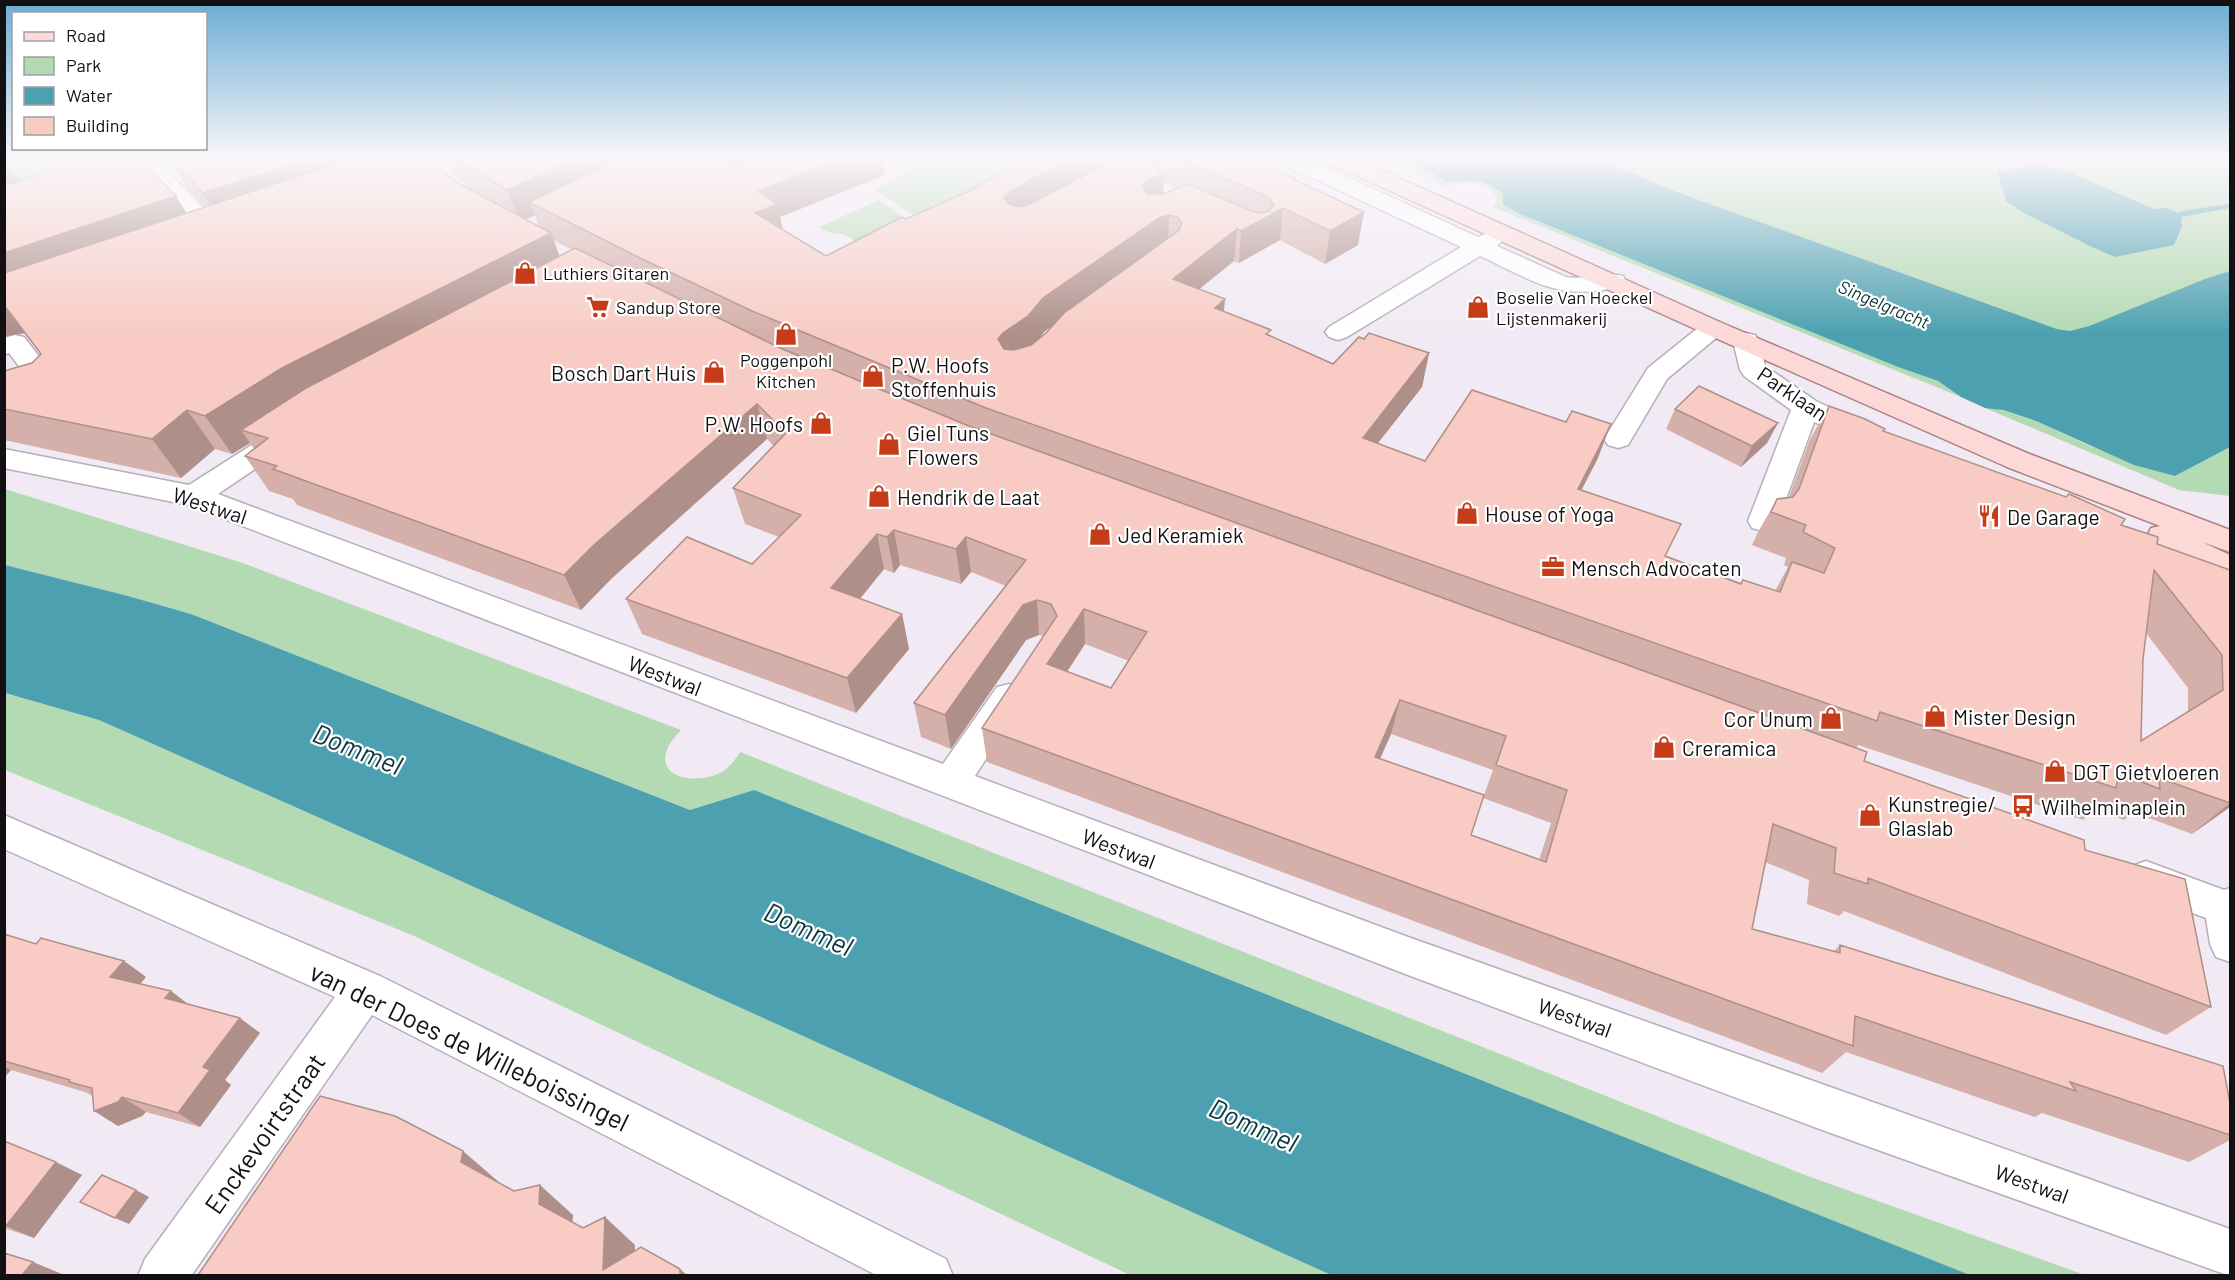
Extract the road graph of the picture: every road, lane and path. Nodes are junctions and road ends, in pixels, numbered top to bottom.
1 (198, 216) edge
2 (1413, 216) edge
3 (1466, 216) edge
4 (1503, 232) junction
5 (218, 237) edge
6 (1479, 246) junction
7 (1614, 281) junction
8 (1713, 328) junction
9 (1338, 332) dead end
10 (1746, 341) junction
11 (4, 347) edge
12 (1806, 407) junction
13 (4, 410) edge
14 (308, 421) edge
15 (1618, 439) dead end
16 (1889, 447) edge
17 (4, 458) edge
18 (2017, 460) junction
19 (195, 496) junction
20 (2045, 501) edge
21 (2092, 505) junction
22 (1763, 521) dead end
23 (2230, 541) edge
24 (2230, 568) edge
25 (1028, 670) edge
26 (950, 784) junction
27 (4, 831) edge
28 (2118, 868) edge
29 (2230, 919) edge
30 (365, 990) junction
31 (2230, 1253) edge
32 (162, 1275) edge
33 (929, 1275) edge

1 - 5 street
2 - 6 street
3 - 4 main road, Parklaan
4 - 6 street
4 - 7 main road, Parklaan
6 - 7 street
6 - 9 street
7 - 8 main road, Parklaan
8 - 10 main road, Parklaan
8 - 15 street
10 - 12 street, Parklaan
10 - 18 main road, Parklaan
11 - 13 street
12 - 16 street, Parklaan
12 - 22 street
14 - 19 street
17 - 19 street, Westwal
18 - 21 main road
18 - 23 main road
19 - 26 street, Westwal
20 - 21 street
21 - 24 main road
25 - 26 street
26 - 31 street, Westwal
27 - 30 street, van der Does de Willeboissingel
28 - 29 street
30 - 32 street, Enckevoirtstraat
30 - 33 street, van der Does de Willeboissingel

